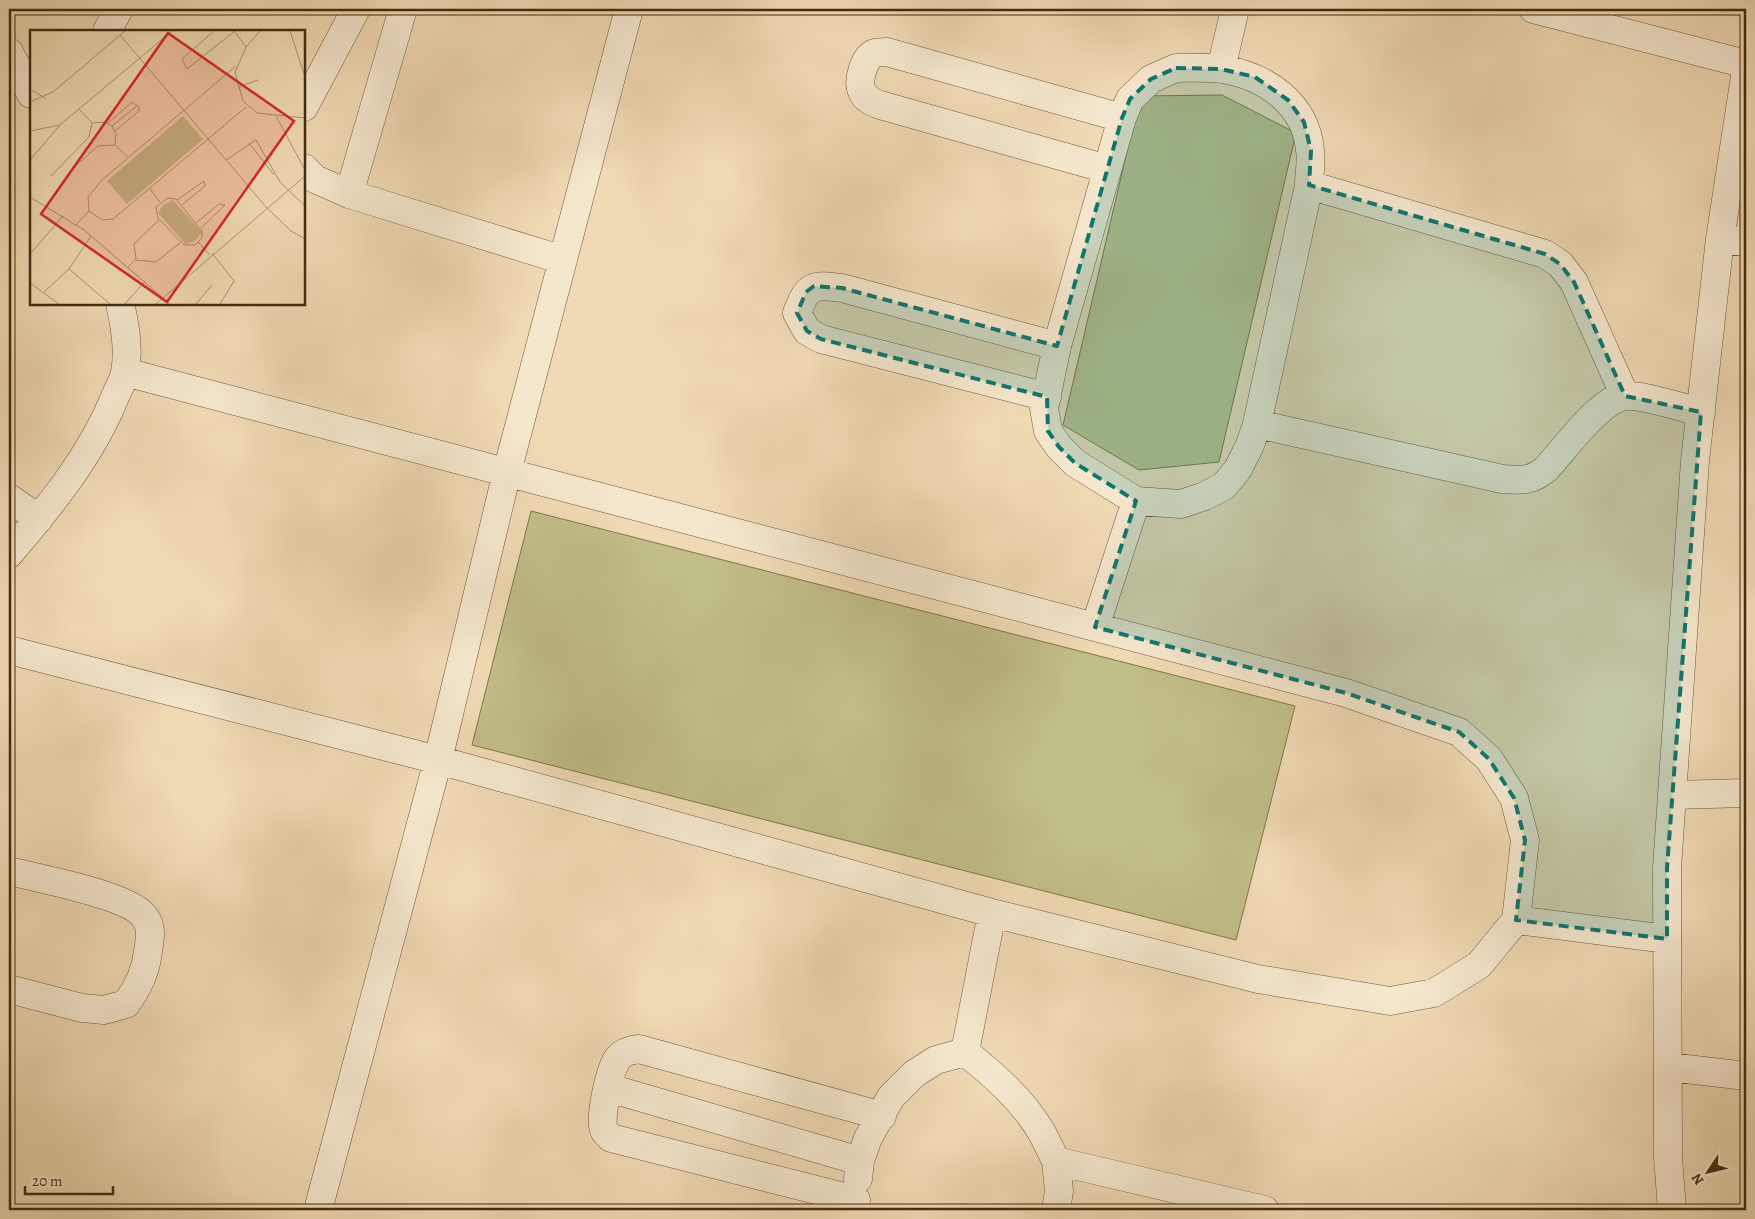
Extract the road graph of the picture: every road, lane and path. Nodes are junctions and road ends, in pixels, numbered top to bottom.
1 (119, 9) edge
2 (356, 9) edge
3 (403, 9) edge
4 (629, 9) edge
5 (1235, 9) edge
6 (1533, 9) edge
7 (108, 30) edge
8 (9, 52) edge
9 (1746, 64) edge
10 (1222, 69) junction
11 (1746, 70) edge
12 (30, 92) edge
13 (305, 105) edge
14 (1122, 118) junction
15 (305, 169) edge
16 (1107, 169) junction
17 (1308, 185) junction
18 (348, 194) junction
19 (1733, 240) edge
20 (563, 260) junction
21 (120, 305) edge
22 (1057, 346) junction
23 (125, 372) junction
24 (1625, 396) junction
25 (1047, 397) junction
26 (1701, 412) junction
27 (1257, 424) junction
28 (507, 472) junction
29 (9, 498) edge
30 (1136, 501) junction
31 (39, 519) junction
32 (9, 554) edge
33 (1095, 627) junction
34 (9, 650) edge
35 (438, 760) junction
36 (1746, 793) edge
37 (1673, 795) junction
38 (9, 871) edge
39 (992, 913) junction
40 (1516, 920) junction
41 (1668, 938) junction
42 (9, 989) edge
43 (965, 1052) junction
44 (1668, 1066) junction
45 (1746, 1076) edge
46 (609, 1088) junction
47 (882, 1116) junction
48 (860, 1161) junction
49 (1056, 1161) junction
50 (858, 1205) edge
51 (318, 1210) edge
52 (1056, 1210) edge
53 (1265, 1210) edge
54 (1672, 1210) edge

1 - 7 street
2 - 13 street
3 - 18 street
4 - 20 street
5 - 10 street
6 - 9 street
8 - 12 street
10 - 14 street
10 - 17 street
11 - 19 street
14 - 16 street
14 - 16 street
15 - 18 street
16 - 22 street
17 - 24 street
17 - 27 street
18 - 20 street
19 - 26 street
20 - 28 street
21 - 23 street
22 - 25 street
22 - 25 street
23 - 28 street
23 - 31 street
24 - 26 street
24 - 27 street
25 - 30 street
26 - 37 street
27 - 30 street
28 - 33 street
28 - 35 street
29 - 31 street
30 - 33 street
31 - 32 street
33 - 40 street
34 - 35 street
35 - 39 street
35 - 51 street
36 - 37 street
37 - 41 street
38 - 42 street
39 - 40 street
39 - 43 street
40 - 41 street
41 - 44 street
43 - 47 street
43 - 49 street
44 - 45 street
44 - 54 street
46 - 47 street
46 - 48 street
46 - 50 street
47 - 48 street
48 - 50 street
49 - 52 street
49 - 53 street

